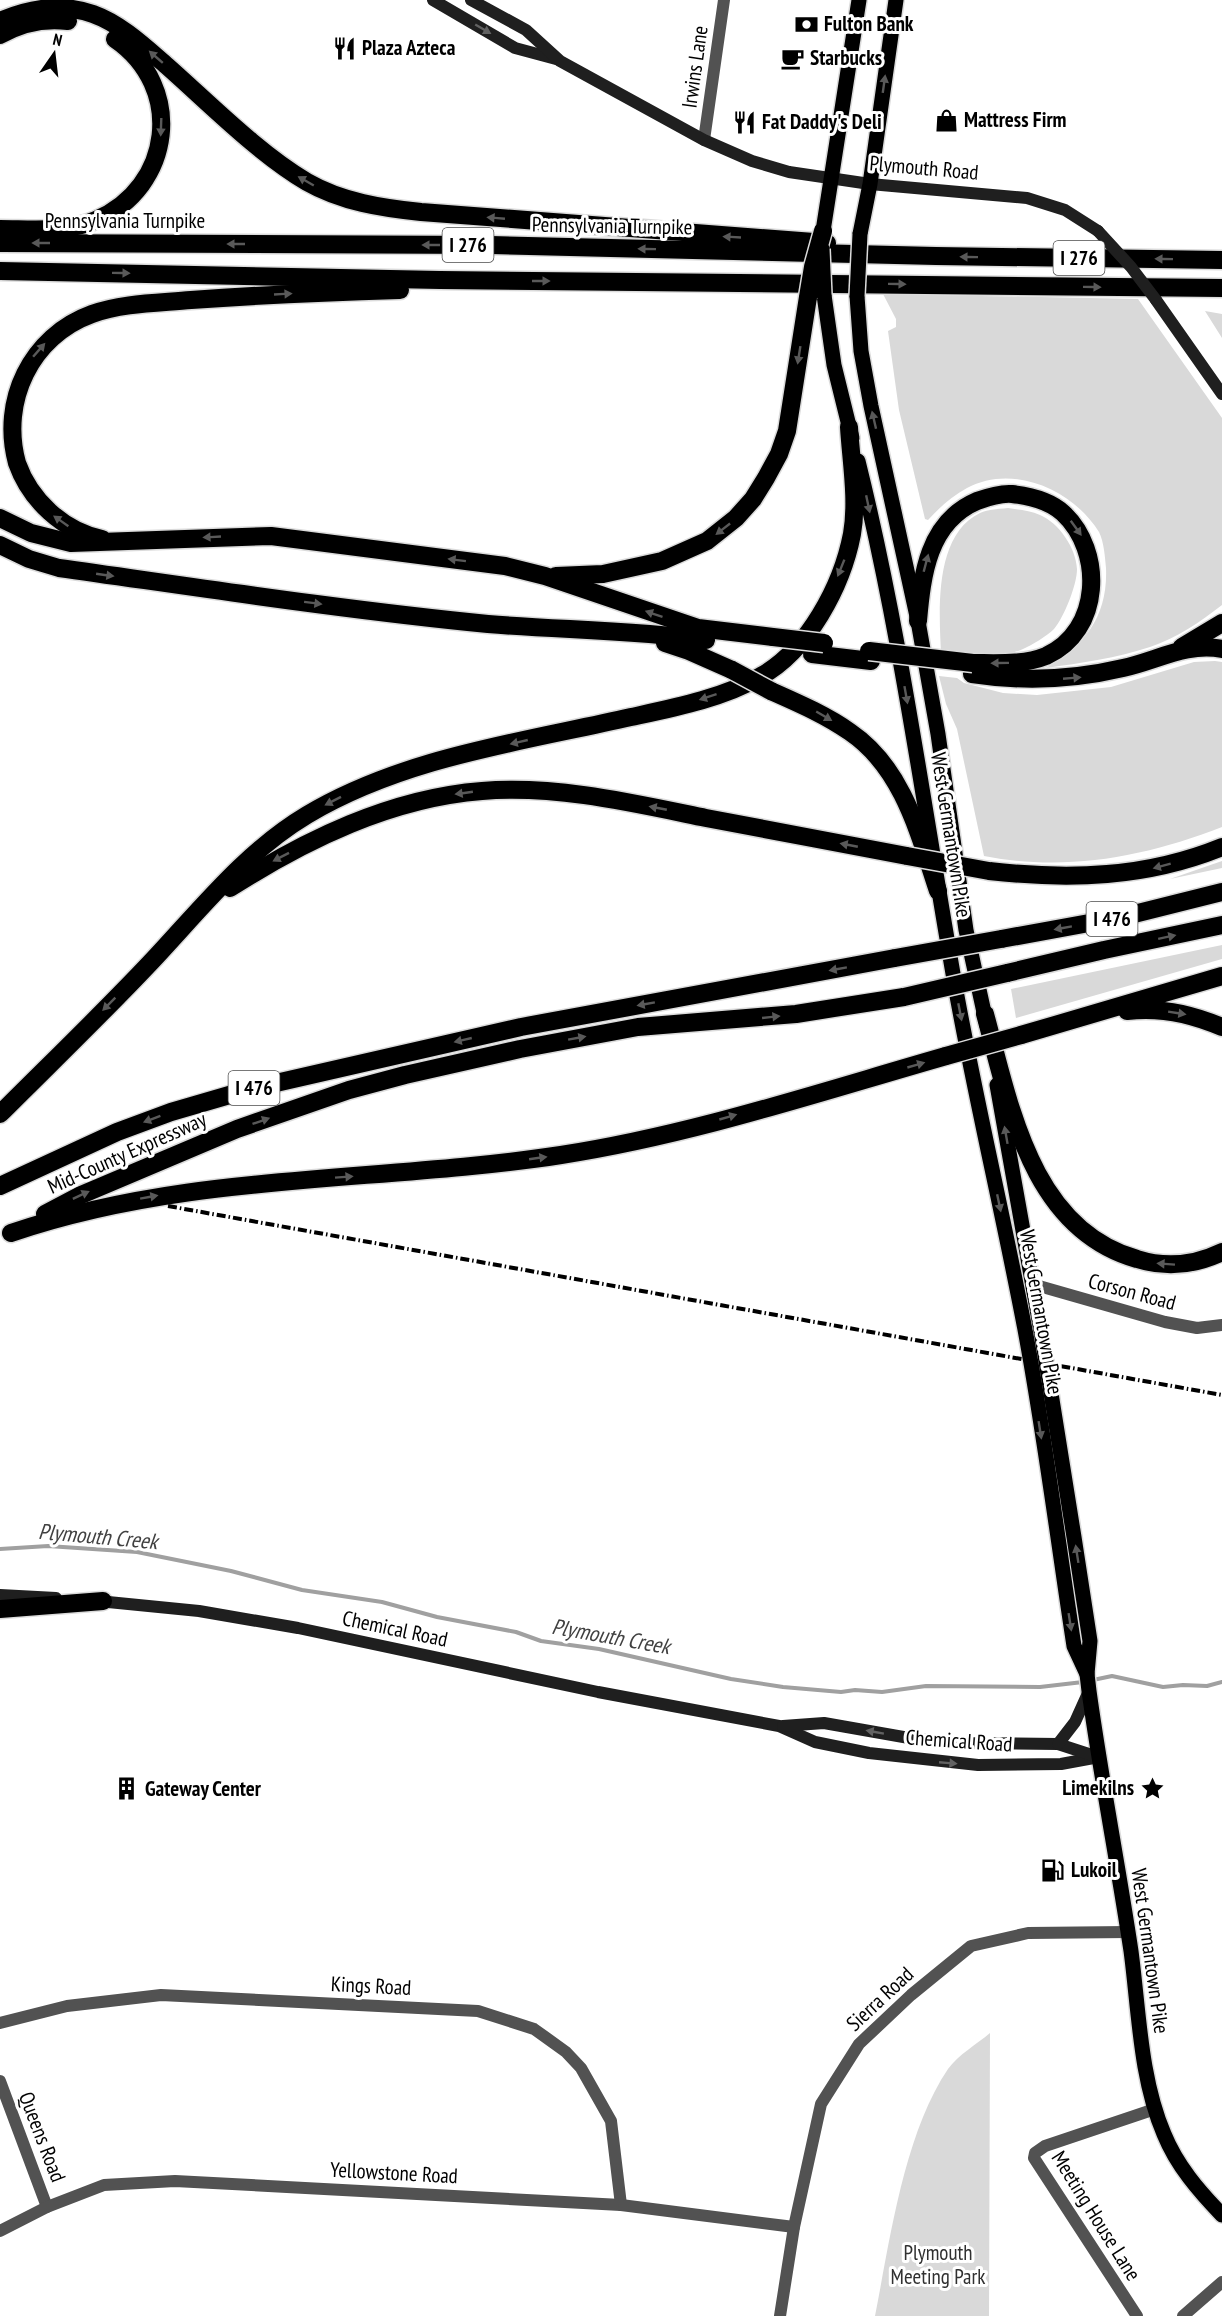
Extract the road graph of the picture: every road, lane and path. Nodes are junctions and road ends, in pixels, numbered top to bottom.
1 (433, 0) edge
2 (471, 0) edge
3 (724, 0) edge
4 (859, 0) edge
5 (896, 0) edge
6 (0, 21) edge
7 (0, 35) edge
8 (560, 61) junction
9 (704, 140) junction
10 (832, 179) junction
11 (870, 184) junction
12 (0, 229) edge
13 (823, 231) joint
14 (0, 243) edge
15 (936, 256) junction
16 (1222, 260) edge
17 (0, 271) edge
18 (440, 280) junction
19 (1222, 288) edge
20 (816, 296) junction
21 (1222, 394) edge
22 (849, 427) junction
23 (0, 518) edge
24 (136, 541) junction
25 (3, 546) edge
26 (545, 576) junction
27 (918, 621) junction
28 (1222, 623) edge
29 (587, 630) junction
30 (769, 643) junction
31 (1222, 649) edge
32 (1165, 656) junction
33 (973, 669) junction
34 (1221, 847) edge
35 (938, 891) junction
36 (1222, 892) edge
37 (189, 921) junction
38 (1222, 925) edge
39 (1222, 976) edge
40 (985, 1014) junction
41 (1078, 1018) junction
42 (1222, 1027) edge
43 (0, 1114) edge
44 (0, 1186) edge
45 (6, 1237) edge
46 (1222, 1252) edge
47 (1032, 1284) junction
48 (1222, 1325) edge
49 (0, 1595) edge
50 (103, 1601) junction
51 (0, 1609) edge
52 (1087, 1674) junction
53 (1089, 1691) junction
54 (779, 1726) junction
55 (1059, 1743) junction
56 (1099, 1757) junction
57 (1128, 1932) junction
58 (0, 2023) edge
59 (0, 2082) edge
60 (1155, 2109) junction
61 (621, 2205) junction
62 (47, 2206) junction
63 (1222, 2215) edge
64 (794, 2227) junction
65 (0, 2231) edge
66 (1222, 2282) edge
67 (780, 2316) edge
68 (1137, 2316) edge
69 (1183, 2316) edge

1 -> 8 main road, Plymouth Road
2 - 8 main road, Plymouth Road
3 - 9 street, Irwins Lane
4 - 10 main road
11 -> 5 main road, West Germantown Pike
15 -> 6 highway
7 -> 12 highway
8 - 9 main road, Plymouth Road
9 - 10 main road, Plymouth Road
10 - 11 main road, Plymouth Road
10 - 13 main road
11 - 21 main road, Plymouth Road, bridge
27 -> 11 main road, West Germantown Pike, bridge
13 - 20 highway, bridge
15 -> 14 highway, Pennsylvania Turnpike / I 276
16 -> 15 highway, Pennsylvania Turnpike / I 276
17 -> 18 highway, I 276
18 -> 19 highway, I 276
24 -> 18 highway
20 - 22 main road, West Germantown Pike
20 -> 26 highway
22 -> 35 main road, West Germantown Pike
22 -> 37 highway
23 - 24 highway
26 -> 24 highway
25 -> 29 highway
30 -> 26 highway
27 -> 33 highway
27 - 40 main road, West Germantown Pike
28 - 32 highway
29 - 30 highway
29 -> 35 highway, bridge
30 - 33 highway, bridge
31 - 32 highway
33 -> 32 highway
34 -> 37 highway, bridge
35 -> 52 main road, West Germantown Pike
36 -> 44 highway, Mid-County Expressway / I 476, bridge
37 -> 43 highway
45 -> 38 highway, Mid-County Expressway / I 476, bridge
39 - 41 highway
46 -> 40 highway
47 -> 40 main road, West Germantown Pike
41 -> 42 highway
45 -> 41 highway, bridge
47 - 48 street, Corson Road
52 -> 47 main road, West Germantown Pike
49 - 50 main road, Chemical Road
50 - 51 highway
50 - 54 main road, Chemical Road
52 - 53 main road, West Germantown Pike
53 - 55 main road
53 - 56 main road, West Germantown Pike
55 -> 54 main road, Chemical Road
54 -> 56 main road, Chemical Road
55 - 56 main road, Chemical Road
56 - 57 main road, West Germantown Pike
57 - 60 main road, West Germantown Pike
57 - 64 street, Sierra Road
58 - 61 street, Kings Road
59 - 62 street, Queens Road
60 - 63 main road, West Germantown Pike
60 - 68 street, Meeting House Lane
61 - 62 street, Yellowstone Road
61 - 64 street, Yellowstone Road
62 - 65 street, Yellowstone Road
64 - 67 street, Sierra Road
66 - 69 street

